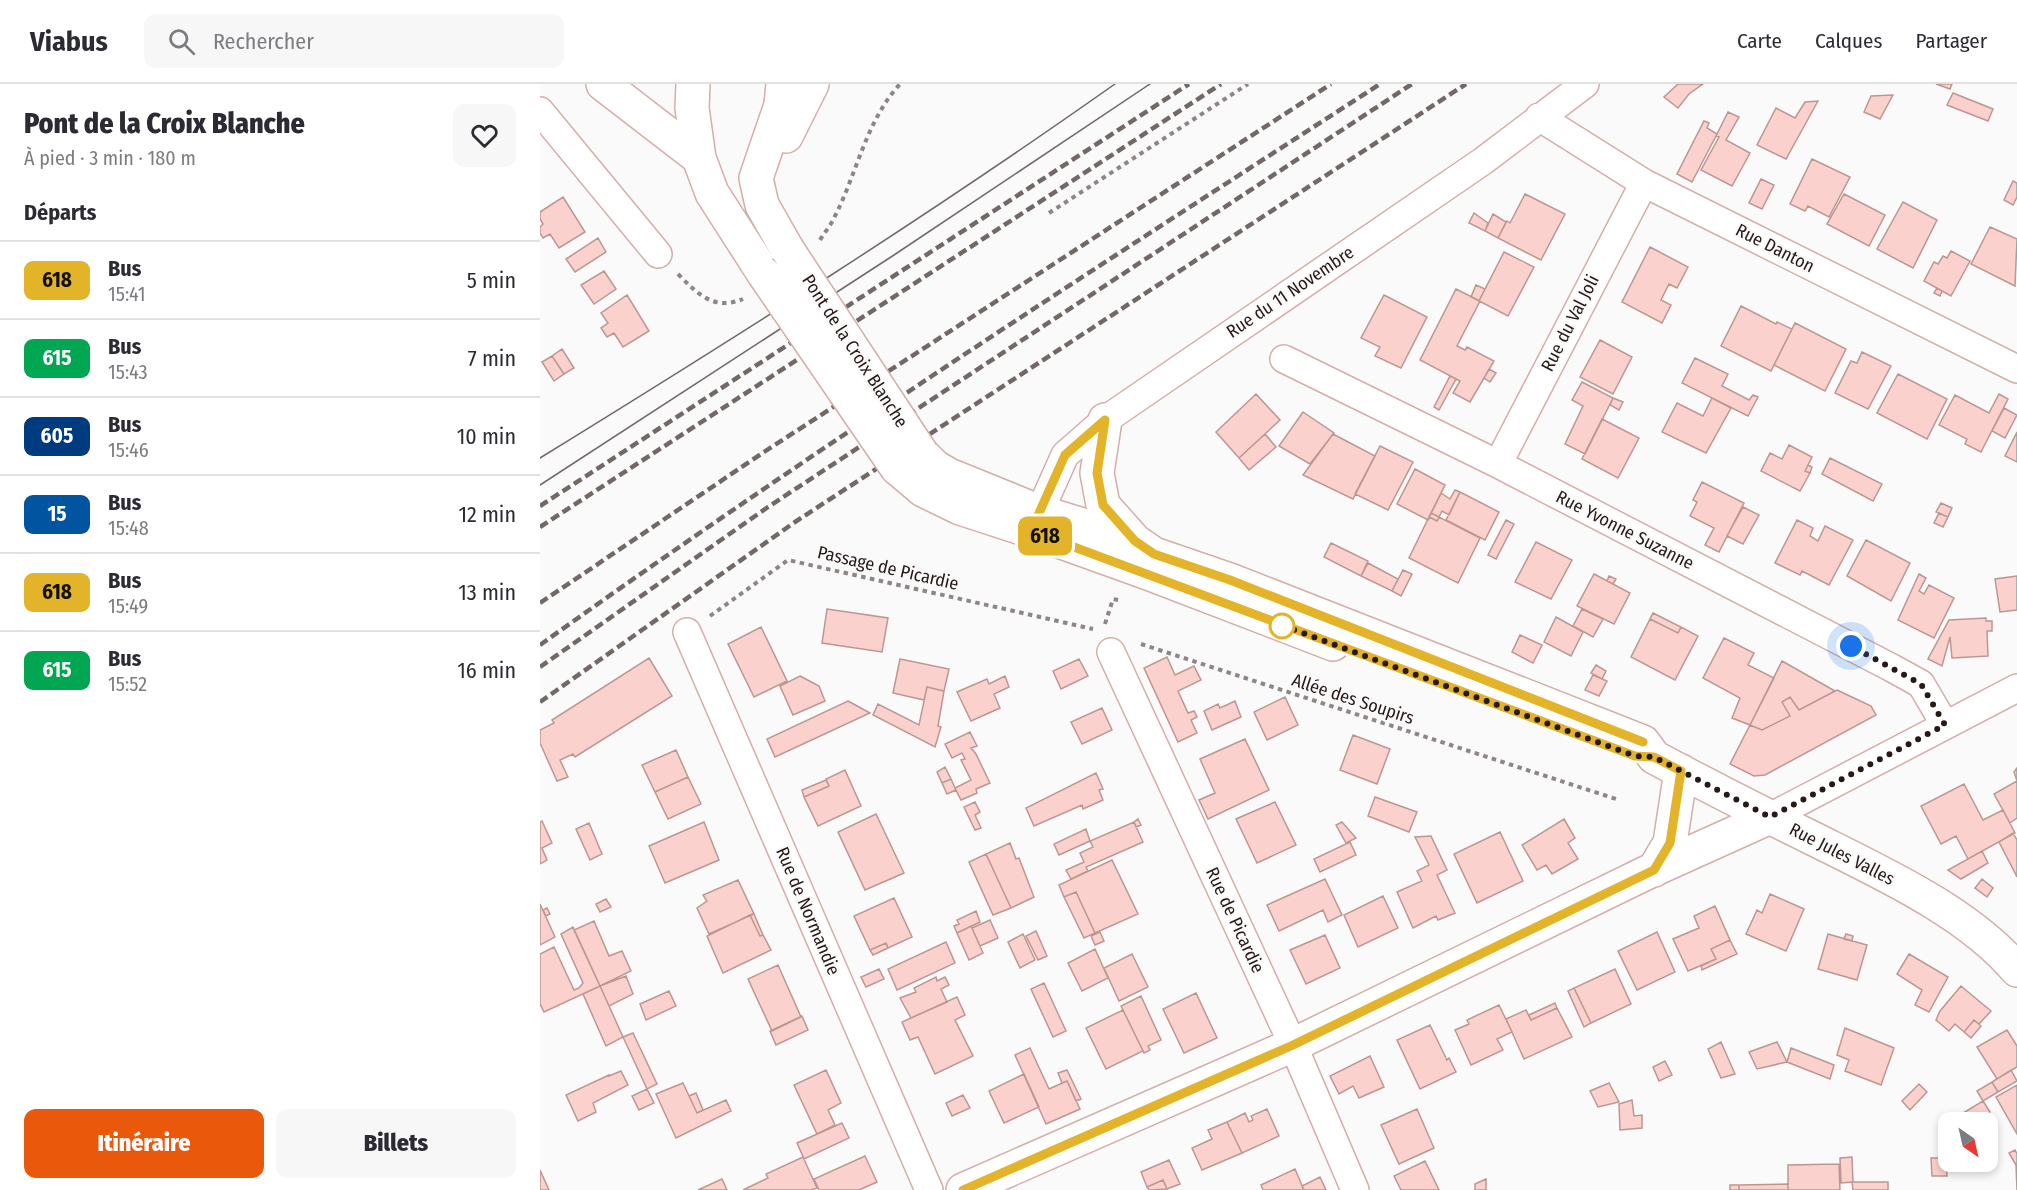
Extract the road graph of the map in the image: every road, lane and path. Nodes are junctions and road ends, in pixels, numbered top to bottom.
1 (603, 84) edge
2 (693, 84) edge
3 (783, 84) edge
4 (812, 84) edge
5 (1248, 84) edge
6 (1585, 84) edge
7 (540, 111) edge
8 (1539, 117) junction
9 (699, 158) junction
10 (1644, 183) junction
11 (762, 206) junction
12 (1049, 213) dead end
13 (658, 254) dead end
14 (1284, 359) dead end
15 (2017, 369) edge
16 (1105, 420) junction
17 (910, 461) junction
18 (1498, 464) junction
19 (1035, 521) junction
20 (1135, 541) junction
21 (1113, 599) dead end
22 (687, 632) joint
23 (1106, 641) junction
24 (1136, 642) dead end
25 (2017, 688) edge
26 (1945, 725) junction
27 (1667, 764) junction
28 (1616, 799) dead end
29 (1770, 817) junction
30 (1654, 870) junction
31 (2017, 970) edge
32 (1293, 1045) junction
33 (929, 1190) edge
34 (963, 1190) edge
35 (1355, 1190) edge

1 - 9 street
2 - 9 street, Pont de la Croix Blanche
3 - 11 street
4 - 11 street
5 - 12 path
6 - 8 street, Rue du 11 Novembre
7 - 13 street
8 - 10 street, Rue Danton
8 - 16 street, Rue du 11 Novembre
9 - 17 street, Pont de la Croix Blanche, bridge
10 - 15 street, Rue Danton
10 - 18 street, Rue du Val Joli
11 - 17 street, Pont de la Croix Blanche, bridge
14 - 18 street, Rue Yvonne Suzanne
16 - 19 street, Rue du 11 Novembre
16 - 20 street
17 - 19 street, Rue Jules Valles
18 - 26 street, Rue Yvonne Suzanne
19 - 20 street, Rue Jules Valles
19 - 27 street, Rue Jules Valles
20 - 27 street, Rue Jules Valles
21 - 23 path
22 - 23 path, Passage de Picardie
22 - 33 street, Rue de Normandie
23 - 32 street, Rue de Picardie
24 - 28 path, Allée des Soupirs
25 - 26 street
26 - 29 street
27 - 29 street, Rue Jules Valles
27 - 30 street
29 - 30 street
29 - 31 street, Rue Jules Valles
30 - 32 street
32 - 34 street
32 - 35 street, Rue de Picardie

